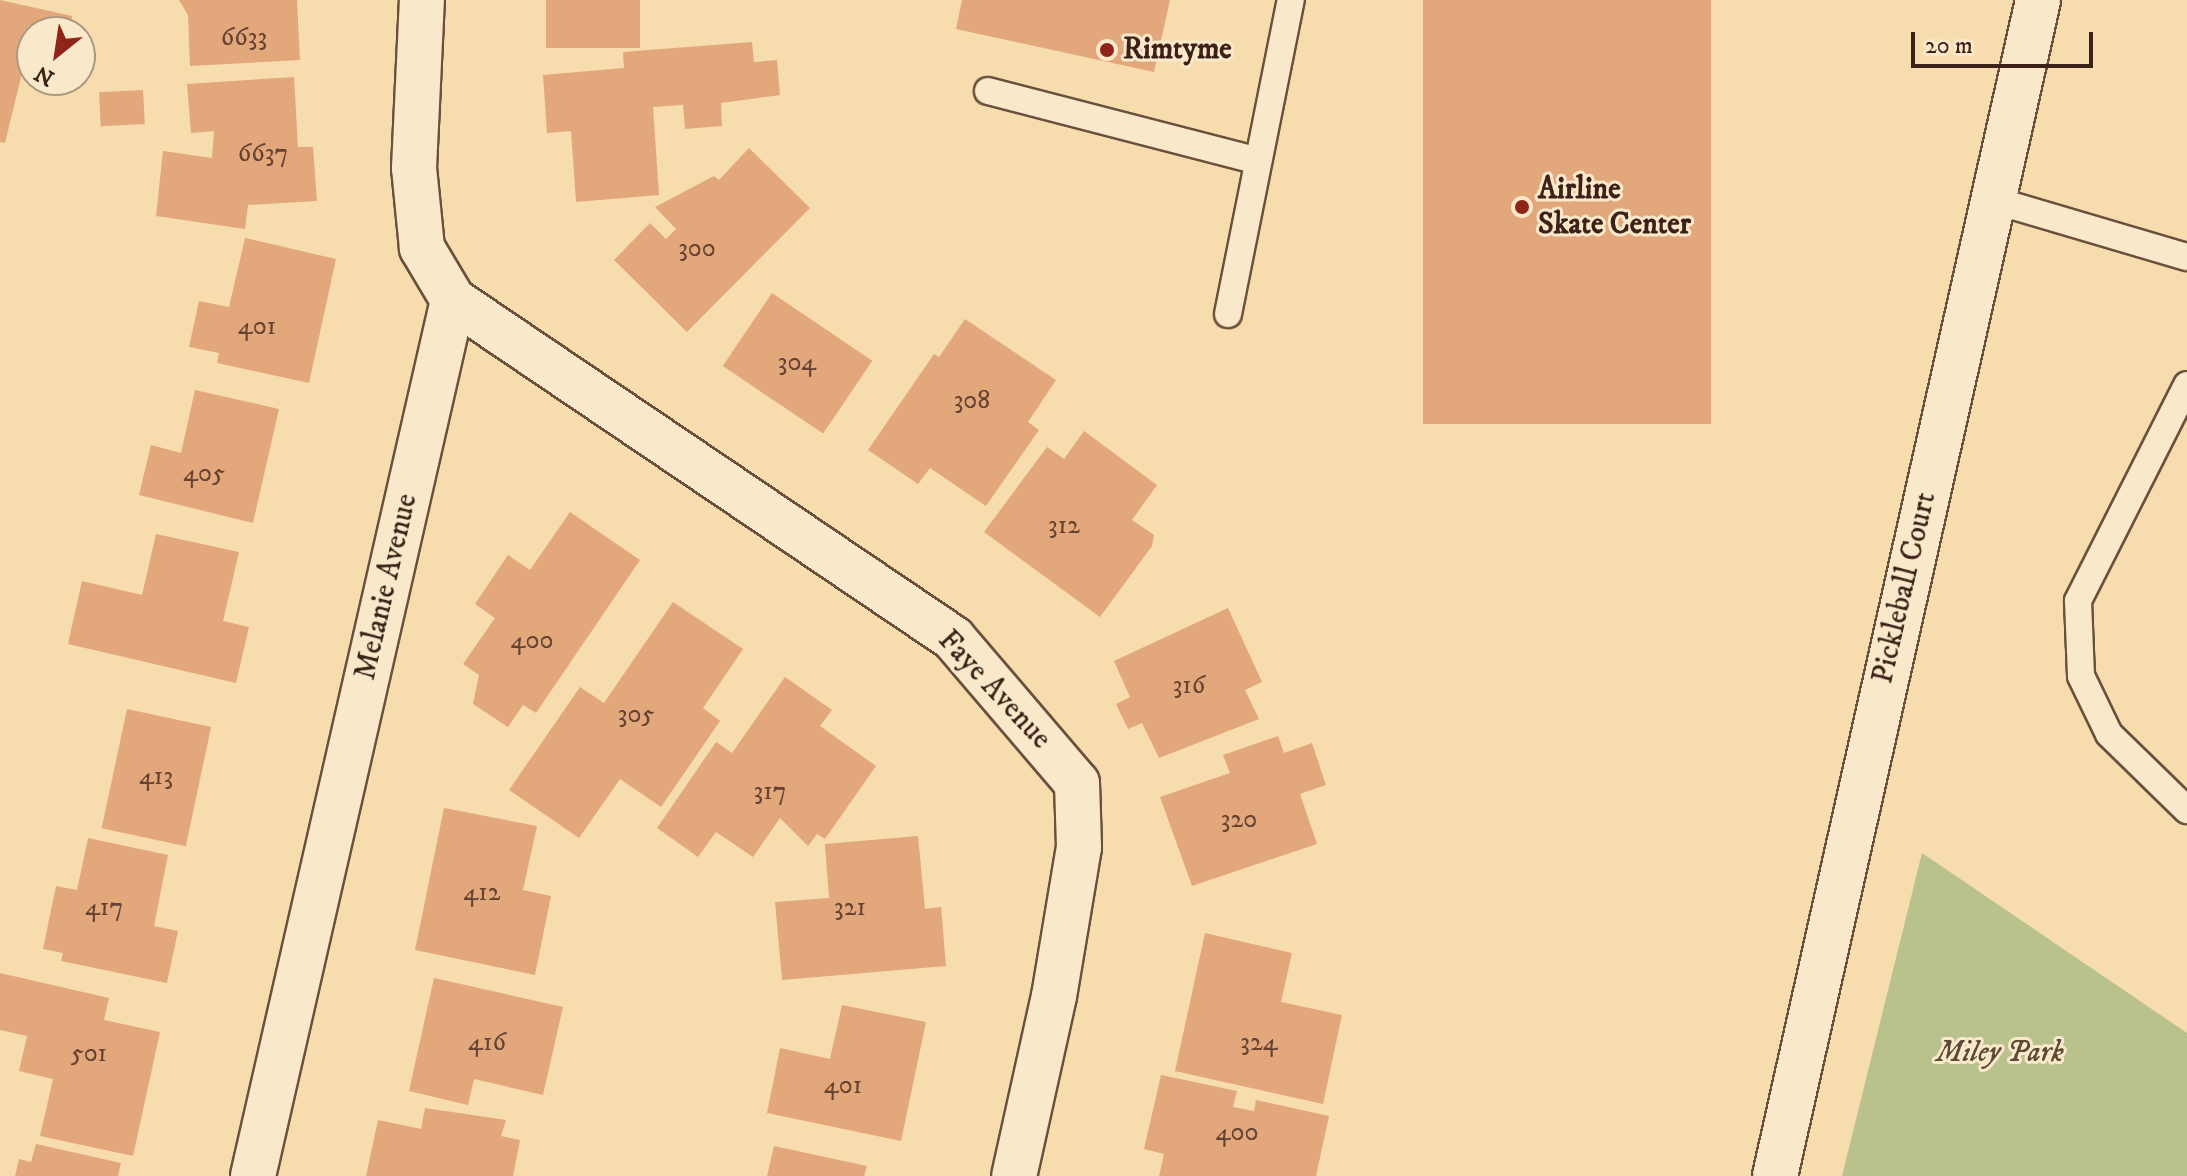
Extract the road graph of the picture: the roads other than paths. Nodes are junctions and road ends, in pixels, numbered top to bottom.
1 (422, 0) edge
2 (1291, 0) edge
3 (2038, 0) edge
4 (988, 91) dead end
5 (1258, 161) junction
6 (1993, 200) junction
7 (2187, 257) edge
8 (453, 300) junction
9 (1228, 314) dead end
10 (2187, 385) edge
11 (2187, 810) edge
12 (253, 1176) edge
13 (1014, 1176) edge
14 (1775, 1176) edge

1 - 8 street
2 - 5 lane
3 - 6 street, Pickleball Court
4 - 5 lane
5 - 9 lane
6 - 7 lane
6 - 14 street, Pickleball Court
8 - 12 street, Melanie Avenue
8 - 13 street, Faye Avenue
10 - 11 lane

